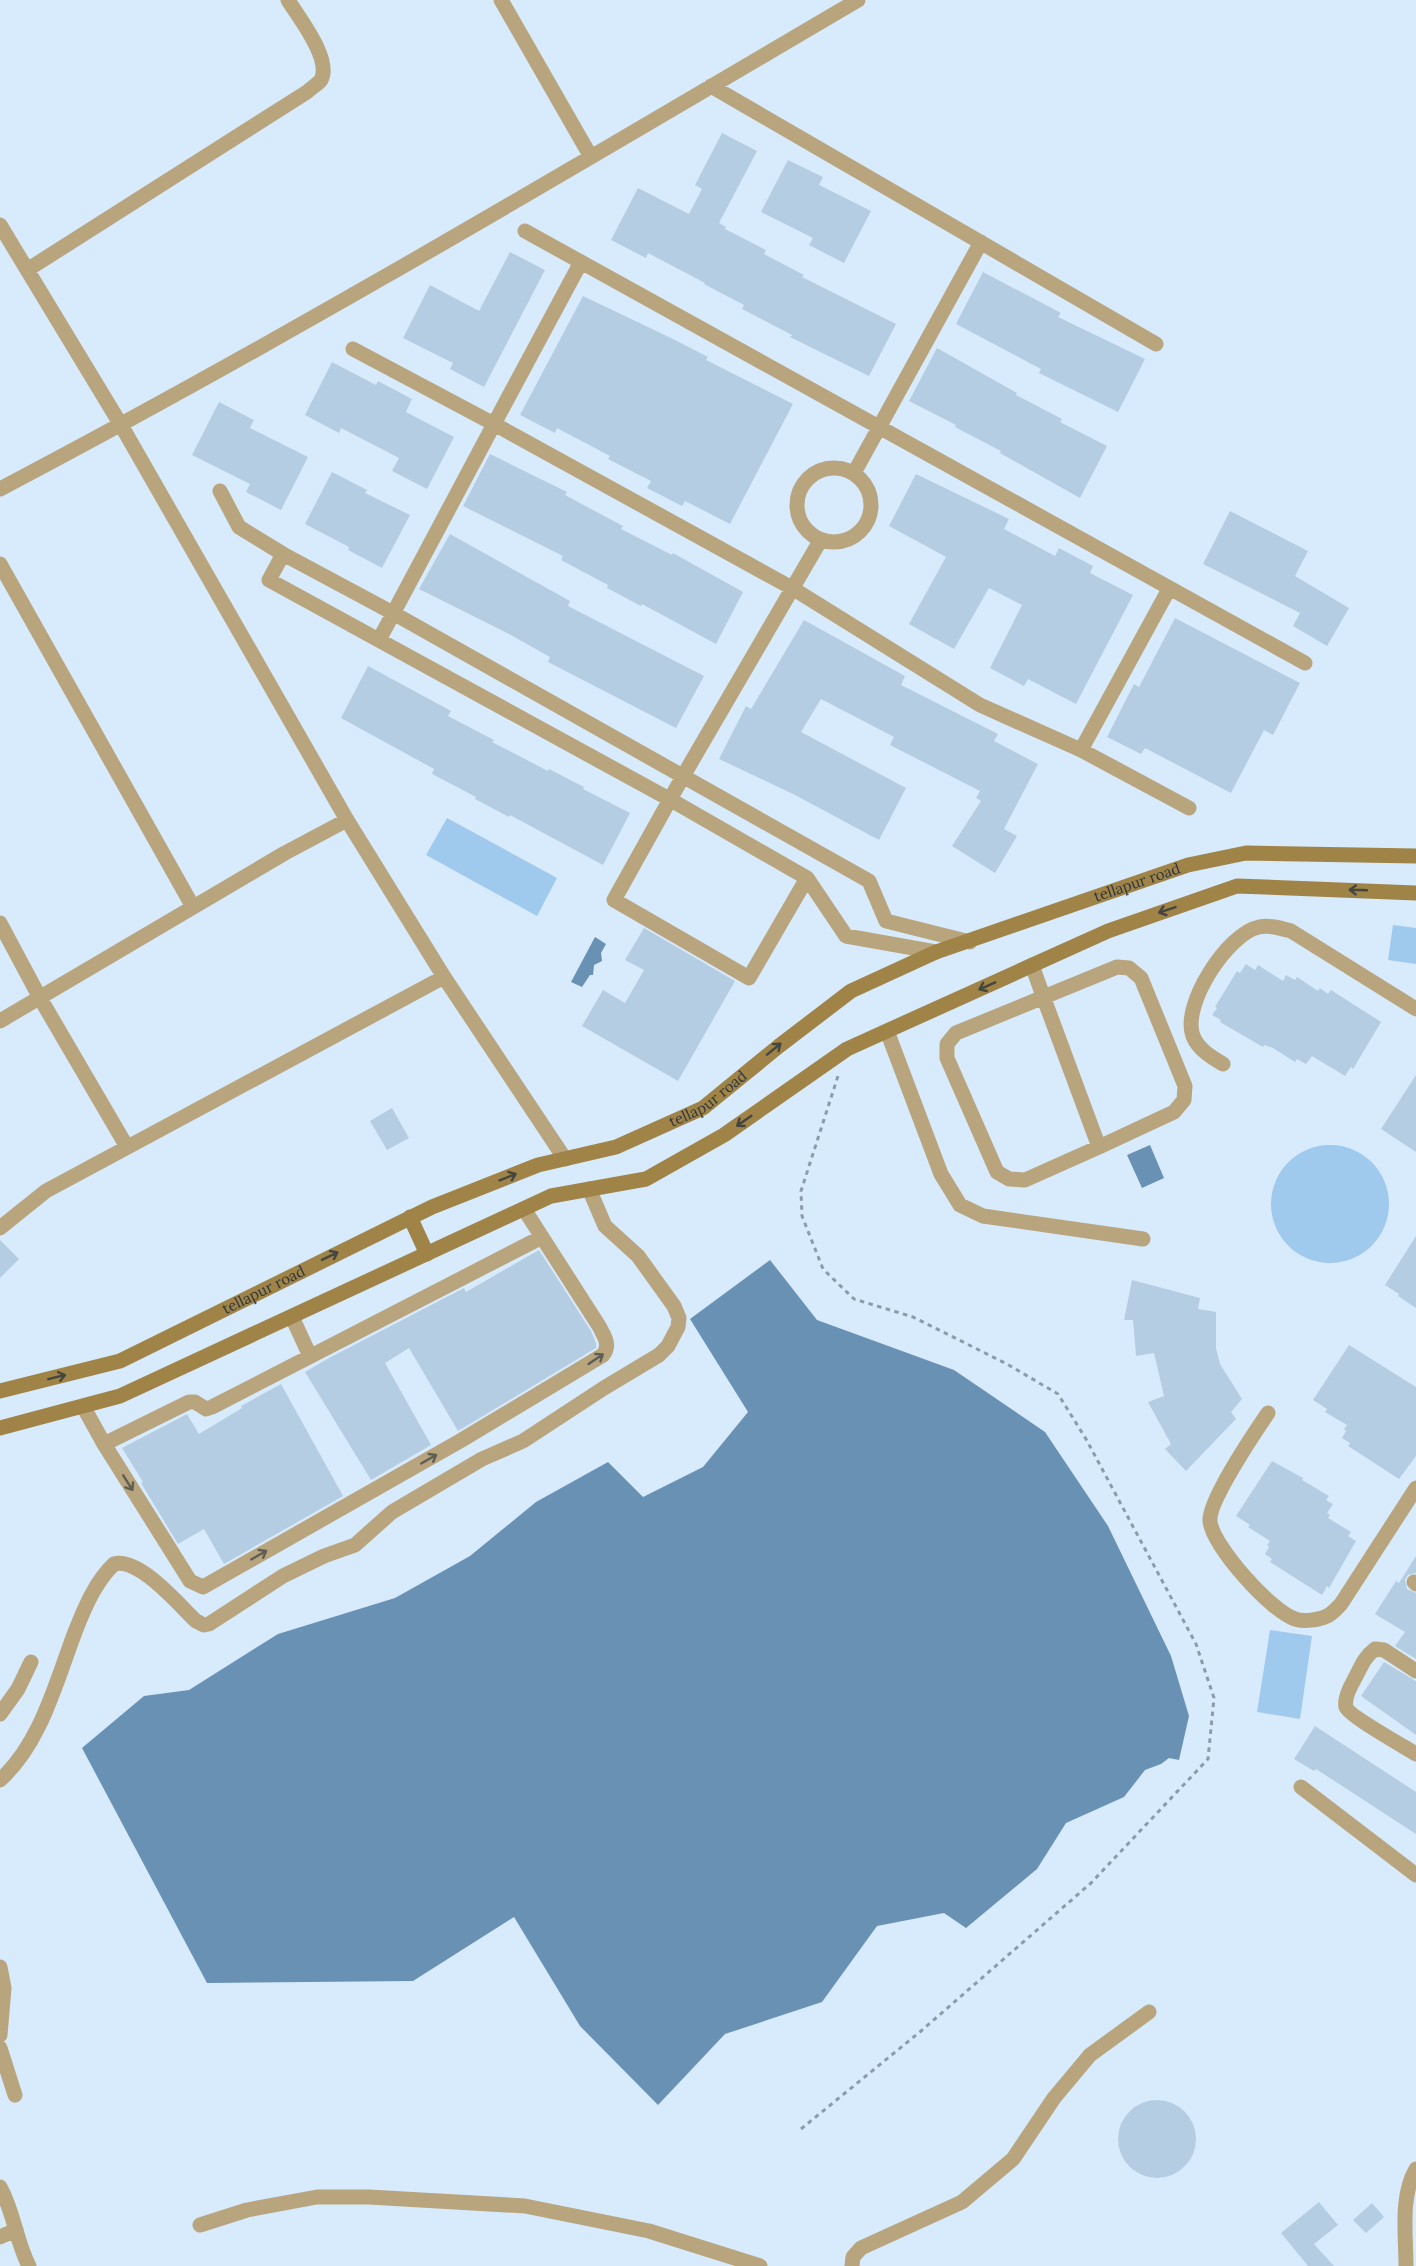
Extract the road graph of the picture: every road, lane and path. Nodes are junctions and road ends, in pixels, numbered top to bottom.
1 (288, 0) edge
2 (501, 0) edge
3 (858, 0) edge
4 (711, 86) junction
5 (591, 157) junction
6 (0, 225) edge
7 (525, 231) dead end
8 (981, 242) junction
9 (581, 262) junction
10 (27, 270) junction
11 (1156, 344) dead end
12 (353, 349) dead end
13 (494, 424) junction
14 (121, 425) junction
15 (880, 427) junction
16 (854, 473) junction
17 (0, 489) edge
18 (220, 491) dead end
19 (820, 541) junction
20 (283, 554) junction
21 (0, 564) edge
22 (792, 588) junction
23 (1169, 589) junction
24 (393, 613) junction
25 (378, 640) junction
26 (1305, 663) dead end
27 (1081, 750) junction
28 (682, 778) junction
29 (671, 800) junction
30 (1189, 808) dead end
31 (347, 820) junction
32 (1416, 856) edge
33 (807, 878) junction
34 (1416, 893) edge
35 (193, 908) junction
36 (0, 922) edge
37 (970, 942) junction
38 (936, 952) junction
39 (1032, 965) junction
40 (444, 977) junction
41 (1043, 996) junction
42 (40, 998) junction
43 (1416, 1009) edge
44 (0, 1021) edge
45 (887, 1031) junction
46 (847, 1049) junction
47 (1223, 1064) dead end
48 (127, 1147) junction
49 (1099, 1147) junction
50 (565, 1159) junction
51 (589, 1190) junction
52 (524, 1209) junction
53 (410, 1217) junction
54 (0, 1228) edge
55 (542, 1237) junction
56 (1143, 1239) dead end
57 (427, 1254) junction
58 (292, 1317) junction
59 (310, 1356) junction
60 (0, 1391) edge
61 (83, 1406) junction
62 (1268, 1413) dead end
63 (0, 1428) edge
64 (101, 1439) junction
65 (1416, 1488) edge
66 (31, 1662) dead end
67 (1416, 1671) edge
68 (0, 1714) edge
69 (1416, 1754) edge
70 (0, 1757) edge
71 (4, 1777) edge
72 (1301, 1788) dead end
73 (1416, 1875) edge
74 (0, 1967) edge
75 (1149, 2012) dead end
76 (0, 2036) edge
77 (0, 2048) edge
78 (15, 2095) dead end
79 (801, 2129) dead end
80 (1416, 2169) edge
81 (0, 2187) edge
82 (200, 2224) dead end
83 (16, 2230) junction
84 (0, 2237) edge
85 (29, 2266) edge
86 (760, 2266) edge
87 (852, 2266) edge
88 (1406, 2266) edge

1 - 10 street
2 - 5 street
3 - 4 street
4 - 5 street
4 - 8 street
5 - 14 street
6 - 10 street
7 - 9 street
8 - 11 street
8 - 15 street
9 - 13 street
9 - 15 street
10 - 14 street
12 - 13 street
13 - 22 street
13 - 24 street
14 - 17 street
14 - 31 street
15 - 16 street
15 - 23 street
16 - 19 street
16 - 19 street
18 - 20 street
19 - 22 street
20 - 24 street
20 - 25 street
21 - 35 street
22 - 27 street
22 - 28 street
23 - 26 street
23 - 27 street
24 - 25 street
24 - 28 street
25 - 29 street
27 - 30 street
28 - 29 street
28 - 37 street
29 - 33 street
29 - 33 street
31 - 35 street
31 - 40 street
32 - 37 street, tellapur road
33 - 38 street
34 -> 39 street
35 - 42 street
36 - 42 street
37 - 38 street, tellapur road
50 -> 38 street, tellapur road
39 - 41 street
39 -> 45 street
40 - 48 street
40 - 50 street
41 - 49 street
41 - 49 street
41 - 49 street
42 - 44 street
42 - 48 street
43 - 47 street
45 - 46 street
45 - 56 street
46 -> 51 street
46 - 79 path
48 - 54 street
53 -> 50 street, tellapur road
51 - 52 street
51 - 71 street
52 - 55 street
52 - 57 street
53 - 57 street
60 -> 53 street, tellapur road
55 - 59 street
64 -> 55 street
57 - 58 street
58 - 59 street
58 - 61 street
59 - 64 street
61 - 63 street
61 - 64 street
62 - 65 street
66 - 68 street
67 - 69 street
70 - 71 street
72 - 73 street
74 - 76 street
75 - 87 street
77 - 78 street
80 - 88 street
81 - 83 street
82 - 86 street
83 - 84 street
83 - 85 street

